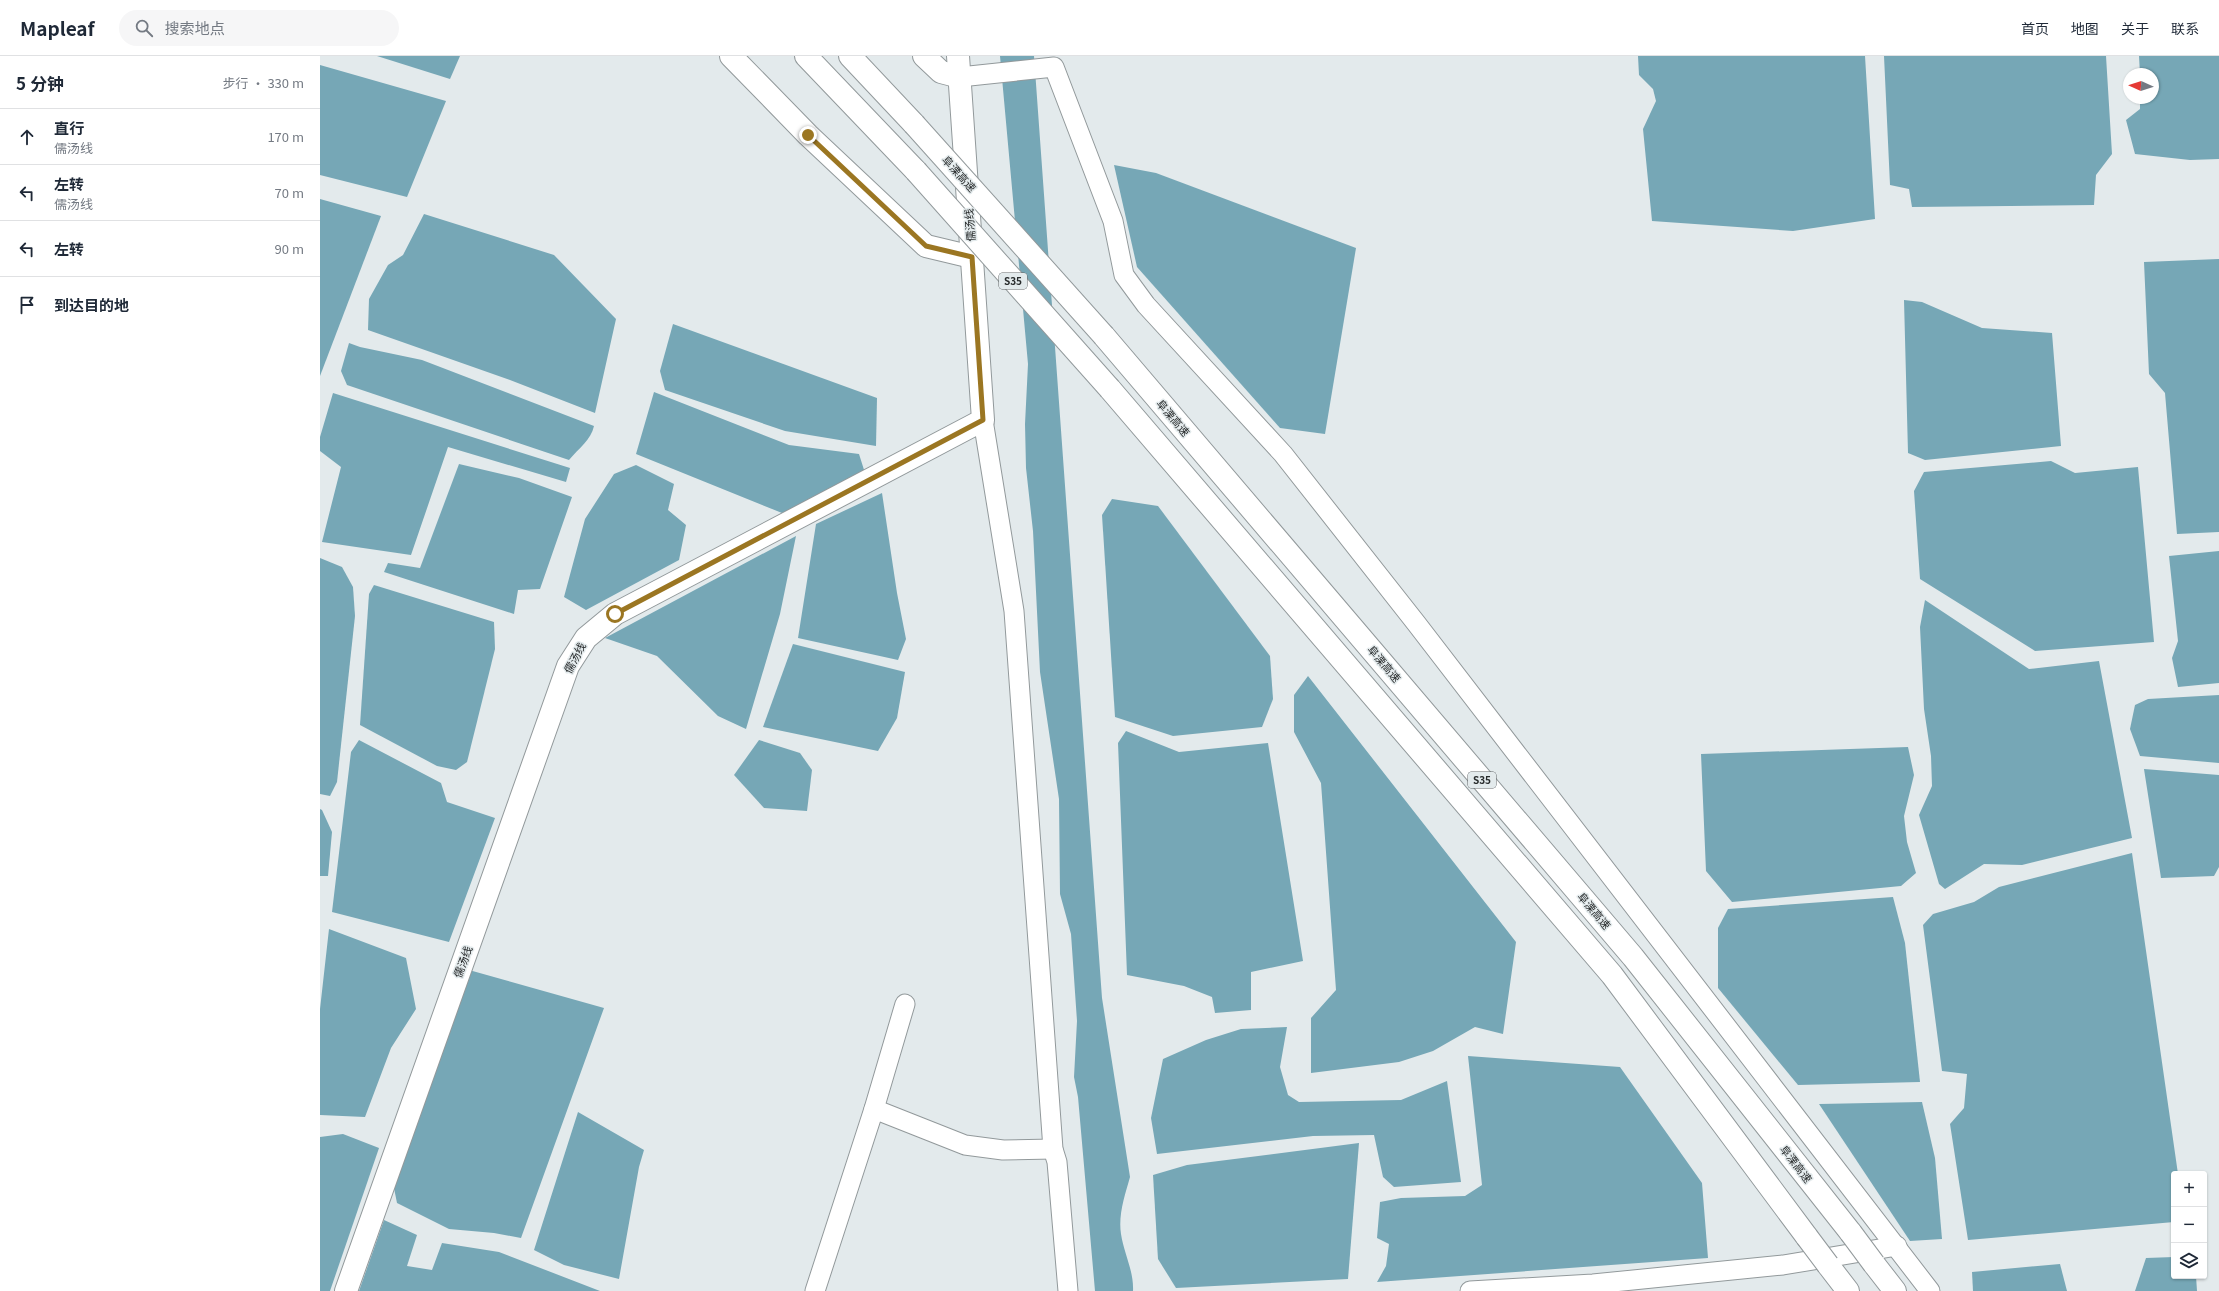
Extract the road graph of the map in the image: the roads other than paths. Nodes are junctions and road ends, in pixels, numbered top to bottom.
1 (731, 56) edge
2 (806, 56) edge
3 (850, 56) edge
4 (924, 56) edge
5 (958, 56) edge
6 (960, 77) junction
7 (972, 257) junction
8 (983, 420) junction
9 (905, 1004) dead end
10 (874, 1109) junction
11 (1053, 1149) junction
12 (1897, 1246) junction
13 (346, 1291) edge
14 (815, 1291) edge
15 (1068, 1291) edge
16 (1470, 1291) edge
17 (1848, 1291) edge
18 (1895, 1291) edge
19 (1930, 1291) edge

1 - 7 main road
2 - 17 main road, S35, bridge
3 - 18 main road, 阜溧高速 / S35, bridge
4 - 6 main road
5 - 6 main road, 儒汤线
6 - 7 main road, 儒汤线
6 - 12 street
7 - 8 main road, 儒汤线
8 - 11 street
8 - 13 main road, 儒汤线
9 - 10 street
10 - 11 street
10 - 14 street
11 - 15 street
12 - 16 street
12 - 19 street

